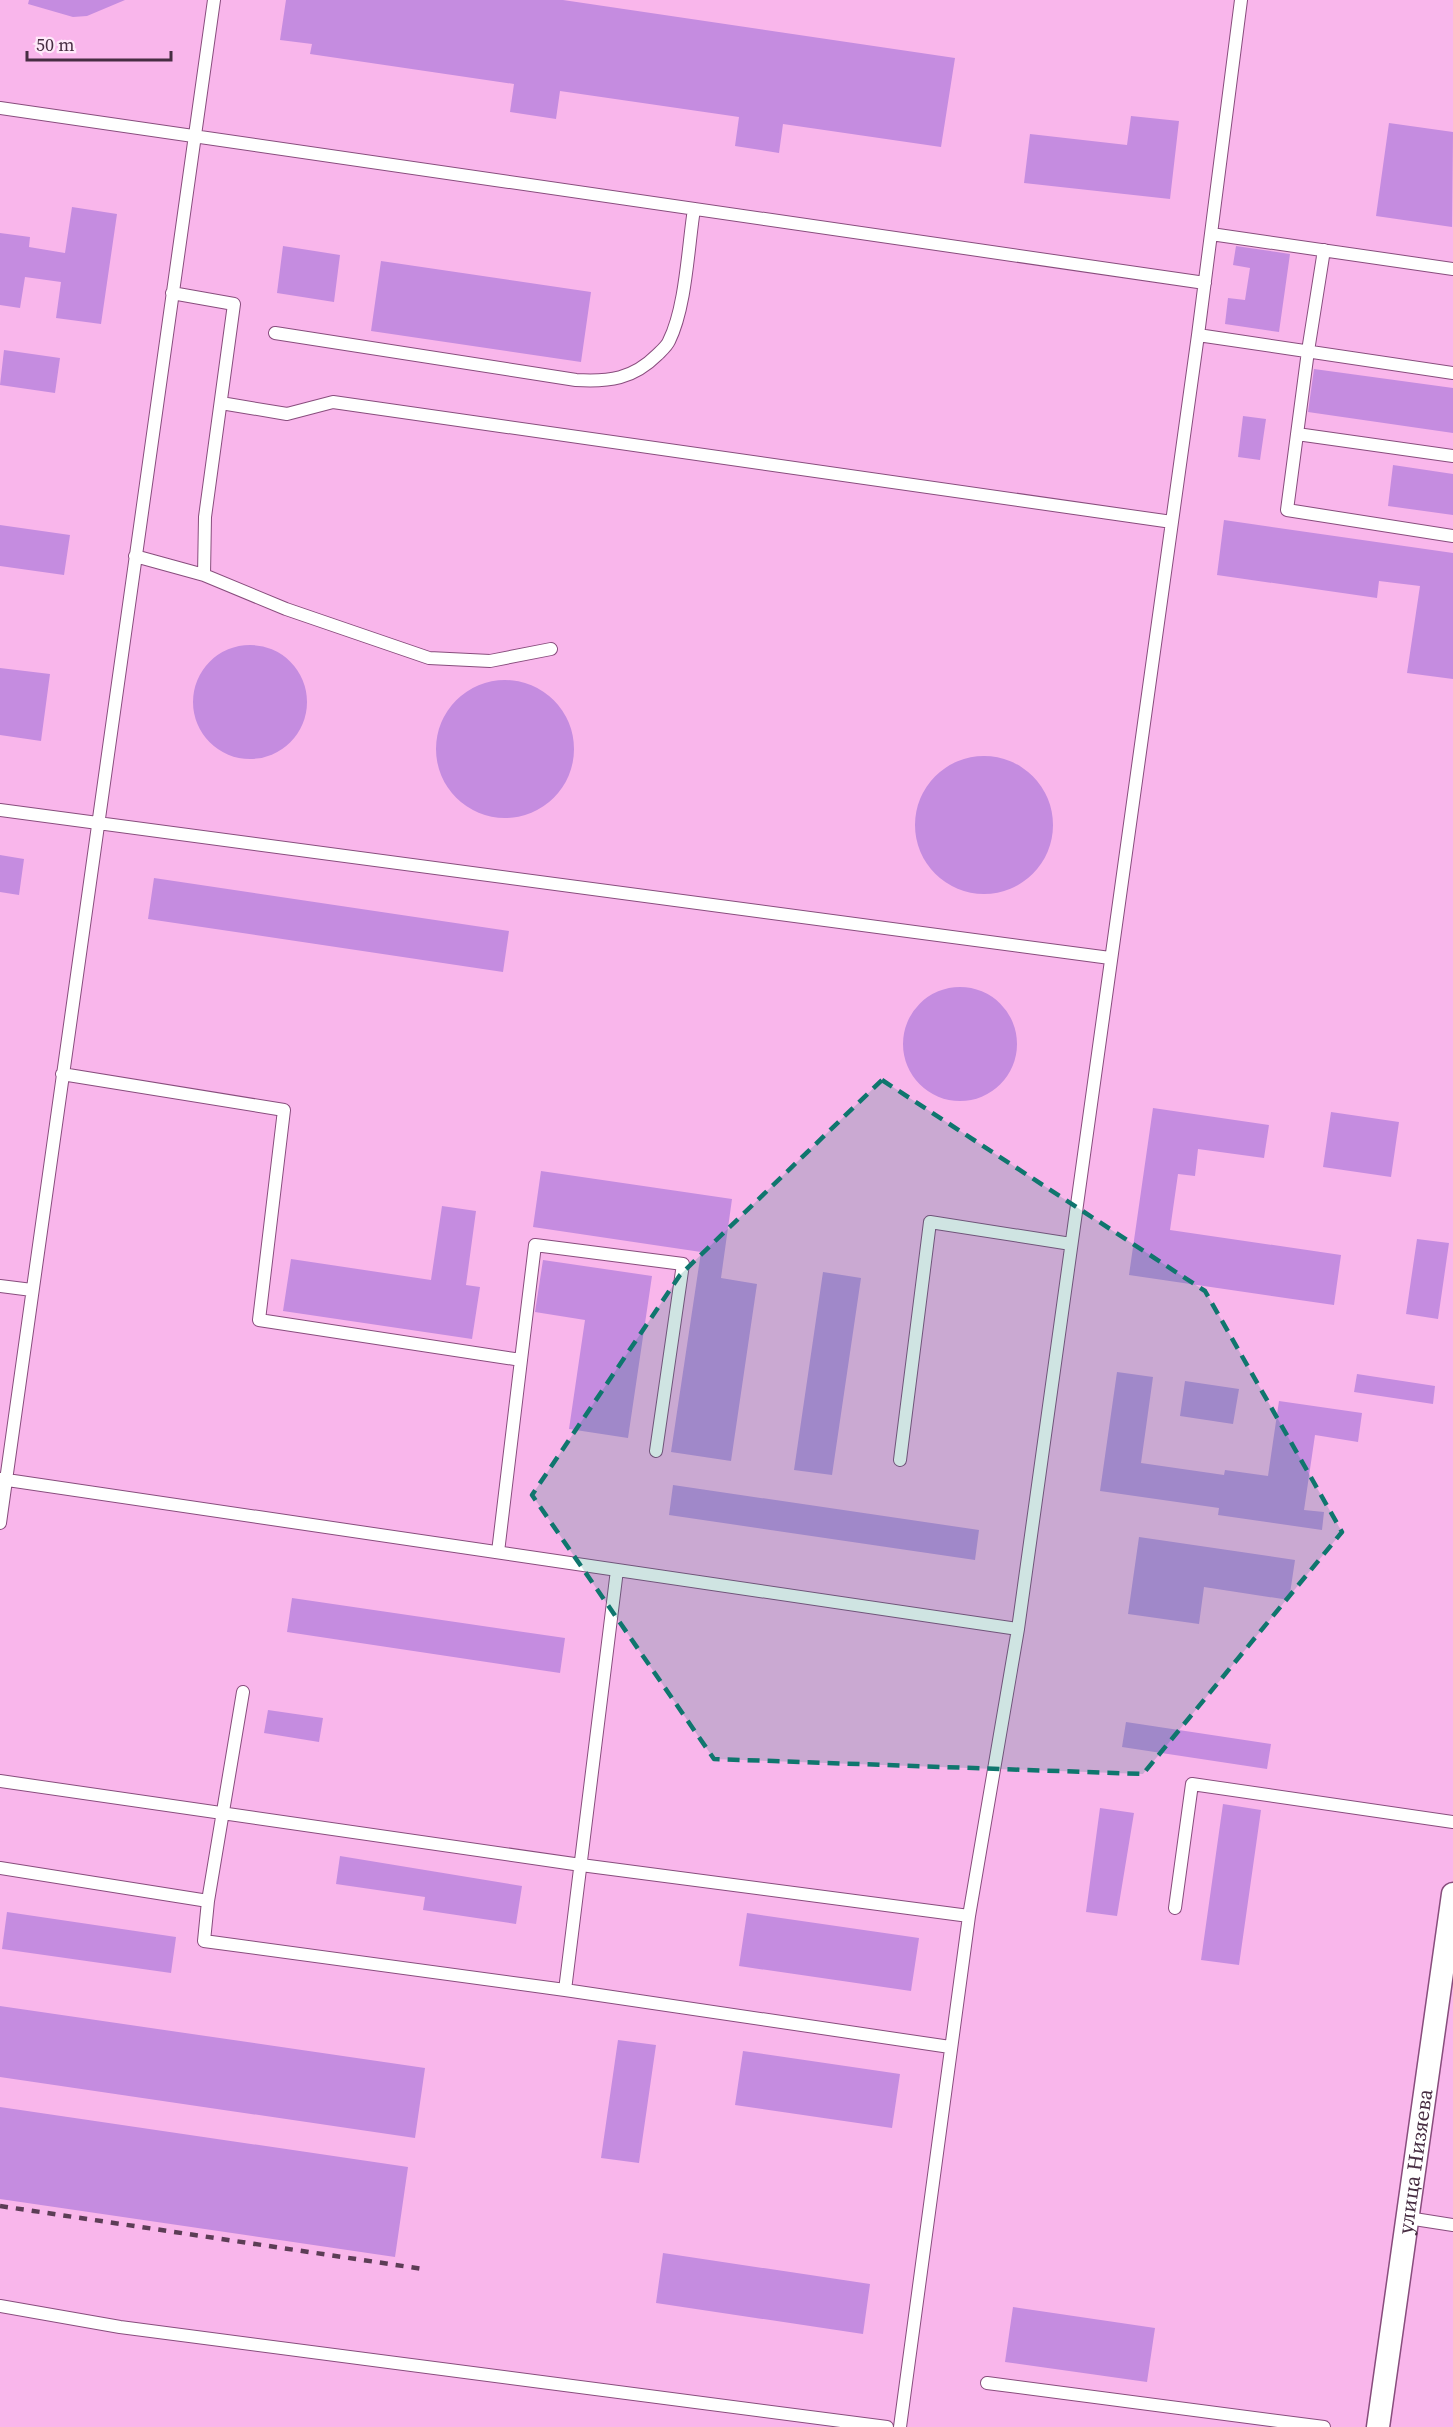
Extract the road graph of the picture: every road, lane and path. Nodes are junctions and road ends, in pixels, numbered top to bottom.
1 (214, 0) edge
2 (1241, 0) edge
3 (0, 108) edge
4 (195, 136) junction
5 (694, 209) junction
6 (1211, 234) junction
7 (1324, 250) junction
8 (1453, 269) edge
9 (1205, 283) junction
10 (172, 293) junction
11 (275, 333) dead end
12 (1198, 335) junction
13 (1308, 351) junction
14 (1453, 373) edge
15 (221, 403) junction
16 (1297, 434) junction
17 (1453, 456) edge
18 (1172, 522) junction
19 (1453, 536) edge
20 (135, 556) junction
21 (204, 575) junction
22 (551, 650) dead end
23 (0, 810) edge
24 (96, 824) junction
25 (1110, 958) junction
26 (62, 1074) junction
27 (1071, 1244) junction
28 (0, 1286) edge
29 (32, 1290) junction
30 (521, 1360) junction
31 (656, 1451) dead end
32 (900, 1460) dead end
33 (3, 1480) edge
34 (0, 1523) edge
35 (498, 1552) junction
36 (617, 1570) junction
37 (1018, 1629) junction
38 (243, 1692) dead end
39 (0, 1781) edge
40 (223, 1813) junction
41 (1453, 1822) edge
42 (581, 1865) junction
43 (0, 1868) edge
44 (1453, 1894) edge
45 (208, 1901) junction
46 (1174, 1908) dead end
47 (969, 1916) junction
48 (564, 1990) junction
49 (950, 2047) junction
50 (1408, 2218) junction
51 (1453, 2225) edge
52 (0, 2306) edge
53 (987, 2383) dead end
54 (887, 2427) edge
55 (900, 2427) edge
56 (1324, 2427) edge
57 (1378, 2427) edge

1 - 4 lane
2 - 6 lane
3 - 4 lane
4 - 5 lane
4 - 10 lane
5 - 9 lane
5 - 11 lane
6 - 7 lane
6 - 9 lane
7 - 8 lane
7 - 13 lane
9 - 12 lane
10 - 15 lane
10 - 20 lane
12 - 13 lane
12 - 18 lane
13 - 14 lane
13 - 16 lane
15 - 18 lane
15 - 21 lane
16 - 17 lane
16 - 19 lane
18 - 25 lane
20 - 21 lane
20 - 24 lane
21 - 22 lane
23 - 24 lane
24 - 25 lane
24 - 26 lane
25 - 27 lane
26 - 29 lane
26 - 30 lane
27 - 32 lane
27 - 37 lane
28 - 29 lane
29 - 33 lane
30 - 31 lane
30 - 35 lane
33 - 34 lane
33 - 35 lane
35 - 36 lane
36 - 37 lane
36 - 42 lane
37 - 47 lane
38 - 40 lane
39 - 40 lane
40 - 42 lane
40 - 45 lane
41 - 46 lane
42 - 47 lane
42 - 48 lane
43 - 45 lane
44 - 50 street, улица Низяева
45 - 48 lane
47 - 49 lane
48 - 49 lane
49 - 55 lane
50 - 51 lane
50 - 57 street, улица Низяева
52 - 54 lane
53 - 56 lane

